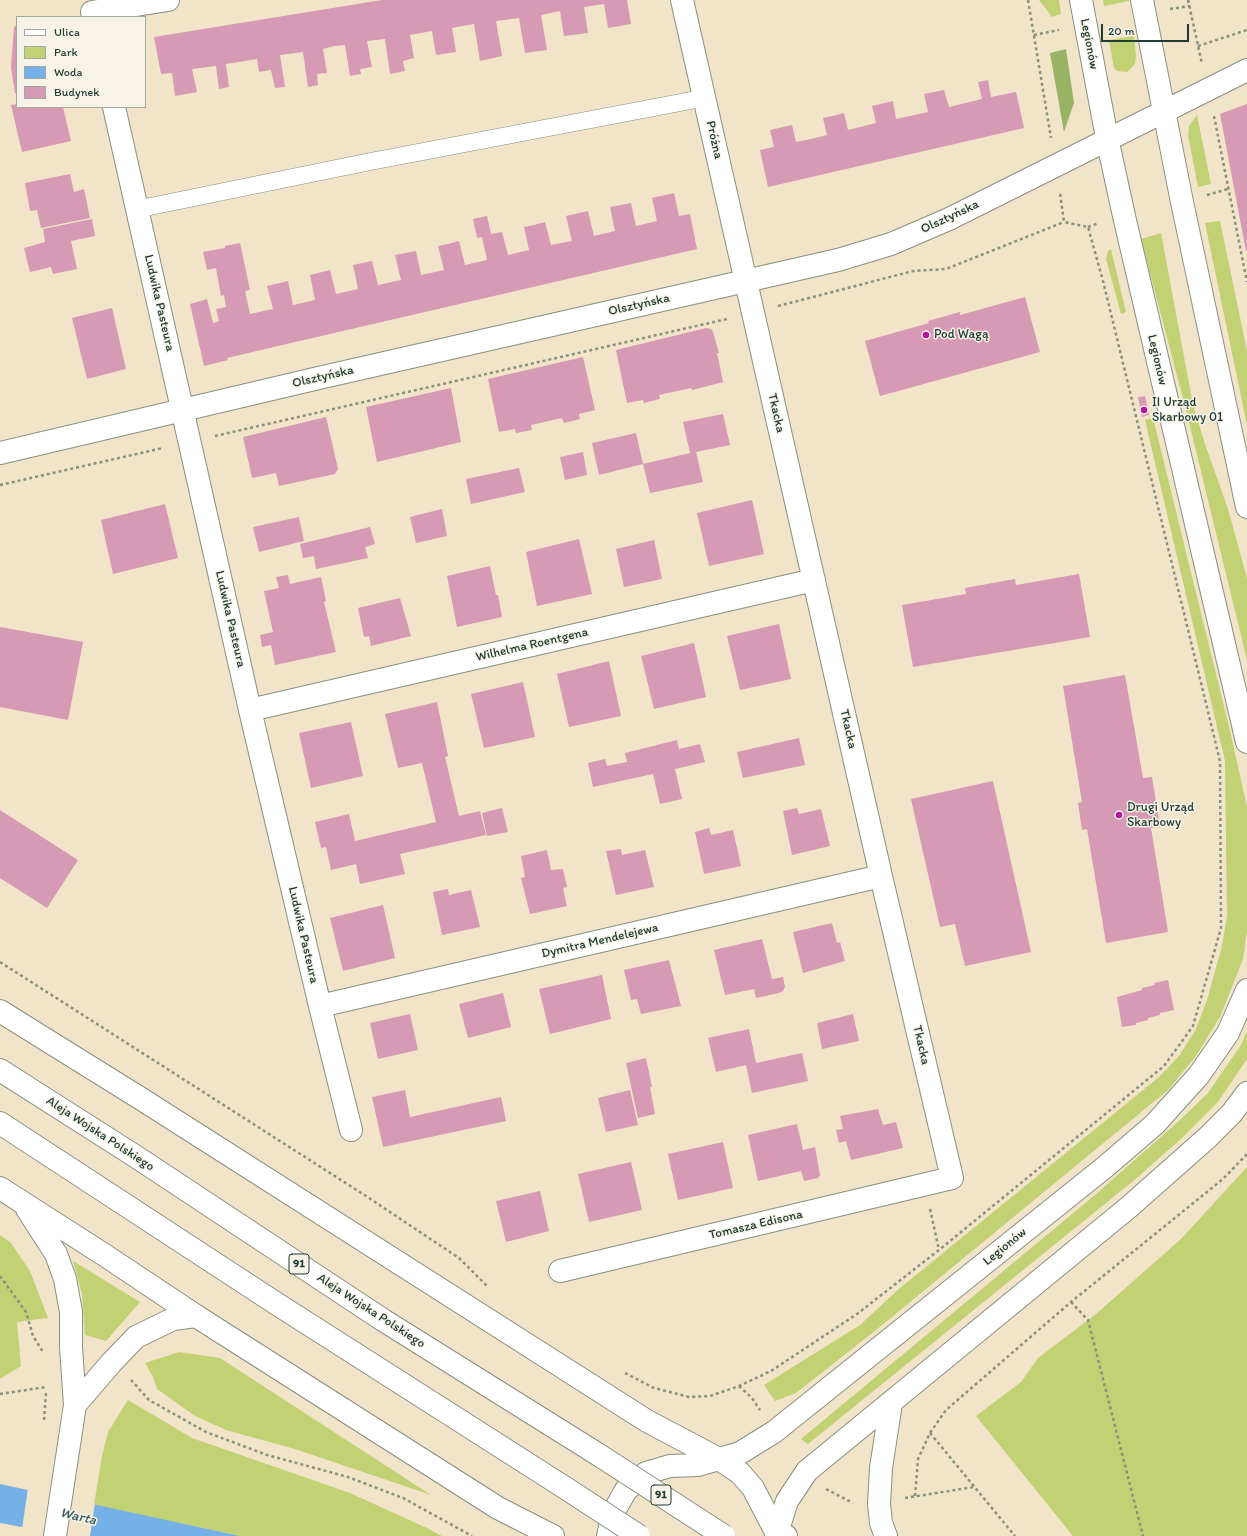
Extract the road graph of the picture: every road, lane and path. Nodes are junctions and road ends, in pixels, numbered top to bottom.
1 (168, 0) edge
2 (682, 0) edge
3 (1028, 0) edge
4 (1081, 0) edge
5 (1142, 0) edge
6 (1188, 0) edge
7 (1190, 6) junction
8 (93, 10) edge
9 (1168, 10) dead end
10 (1064, 29) dead end
11 (1247, 30) edge
12 (1034, 35) junction
13 (1198, 46) junction
14 (1199, 52) dead end
15 (1247, 70) edge
16 (704, 98) junction
17 (114, 108) edge
18 (1164, 111) junction
19 (1214, 115) dead end
20 (1107, 138) junction
21 (1051, 142) dead end
22 (1228, 189) junction
23 (1201, 197) dead end
24 (1061, 200) dead end
25 (138, 209) junction
26 (1064, 222) junction
27 (1104, 222) dead end
28 (1088, 227) junction
29 (746, 280) junction
30 (1247, 282) edge
31 (753, 312) junction
32 (184, 410) junction
33 (190, 442) junction
34 (0, 453) edge
35 (0, 485) edge
36 (1247, 507) edge
37 (814, 580) junction
38 (250, 710) junction
39 (1247, 742) edge
40 (881, 876) junction
41 (0, 962) edge
42 (1247, 990) edge
43 (320, 1006) junction
44 (0, 1011) edge
45 (0, 1070) edge
46 (1247, 1093) edge
47 (0, 1123) edge
48 (351, 1130) dead end
49 (1247, 1154) edge
50 (952, 1178) joint
51 (924, 1185) junction
52 (0, 1188) edge
53 (22, 1202) junction
54 (939, 1250) junction
55 (560, 1271) dead end
56 (0, 1276) edge
57 (492, 1289) dead end
58 (1071, 1302) junction
59 (196, 1316) junction
60 (43, 1350) dead end
61 (619, 1370) dead end
62 (131, 1380) dead end
63 (739, 1386) junction
64 (0, 1394) edge
65 (752, 1398) dead end
66 (891, 1403) junction
67 (75, 1405) junction
68 (44, 1424) dead end
69 (930, 1433) junction
70 (720, 1459) junction
71 (807, 1471) junction
72 (974, 1487) junction
73 (915, 1496) junction
74 (879, 1504) junction
75 (779, 1535) edge
76 (55, 1536) edge
77 (472, 1536) edge
78 (553, 1536) edge
79 (608, 1536) edge
80 (639, 1536) edge
81 (724, 1536) edge
82 (886, 1536) edge
83 (1015, 1536) edge
84 (1143, 1536) edge

1 - 8 street
2 - 16 street, Próżna
3 - 12 path
4 - 20 street, Legionów
5 - 18 street
6 - 7 path
7 - 9 path
7 - 13 path
10 - 12 path
11 - 13 path
12 - 21 path
13 - 14 path
15 - 18 street, Olsztyńska
16 - 25 lane
16 - 29 street, Próżna
17 - 25 street, Ludwika Pasteura
18 - 20 street, Olsztyńska
18 - 36 street
19 - 22 path
20 - 29 street, Olsztyńska
20 - 39 street, Legionów
22 - 23 path
22 - 30 path
24 - 26 path
25 - 32 street, Ludwika Pasteura
26 - 28 path
26 - 31 path
27 - 28 path
28 - 54 path
29 - 31 street, Tkacka
29 - 32 street, Olsztyńska
31 - 33 path
31 - 37 street, Tkacka
32 - 33 street, Ludwika Pasteura
32 - 34 street, Olsztyńska
33 - 35 path
33 - 38 street, Ludwika Pasteura
37 - 38 street, Wilhelma Roentgena
37 - 40 street, Tkacka
38 - 43 street, Ludwika Pasteura
40 - 43 street, Dymitra Mendelejewa
40 - 50 street, Tkacka
41 - 57 path
42 - 70 street, Legionów
43 - 48 street, Ludwika Pasteura
44 - 70 street
45 - 81 street, Aleja Wojska Polskiego / 91, bridge
46 - 66 street
47 - 80 street, bridge
49 - 58 path
50 - 51 street, Tomasza Edisona
51 - 54 path
51 - 55 street, Tomasza Edisona
52 - 53 street
53 - 59 street
53 - 67 street
54 - 63 path
56 - 60 path
58 - 69 path
58 - 84 path
59 - 67 street
59 - 78 street
61 - 63 path
62 - 77 path
63 - 65 path
64 - 68 path
66 - 71 street
66 - 74 street
67 - 76 street
69 - 72 path
69 - 73 path
70 - 75 street
70 - 79 street, Legionów
71 - 74 path
71 - 75 street
72 - 73 path
72 - 83 path
73 - 74 path
74 - 82 street

